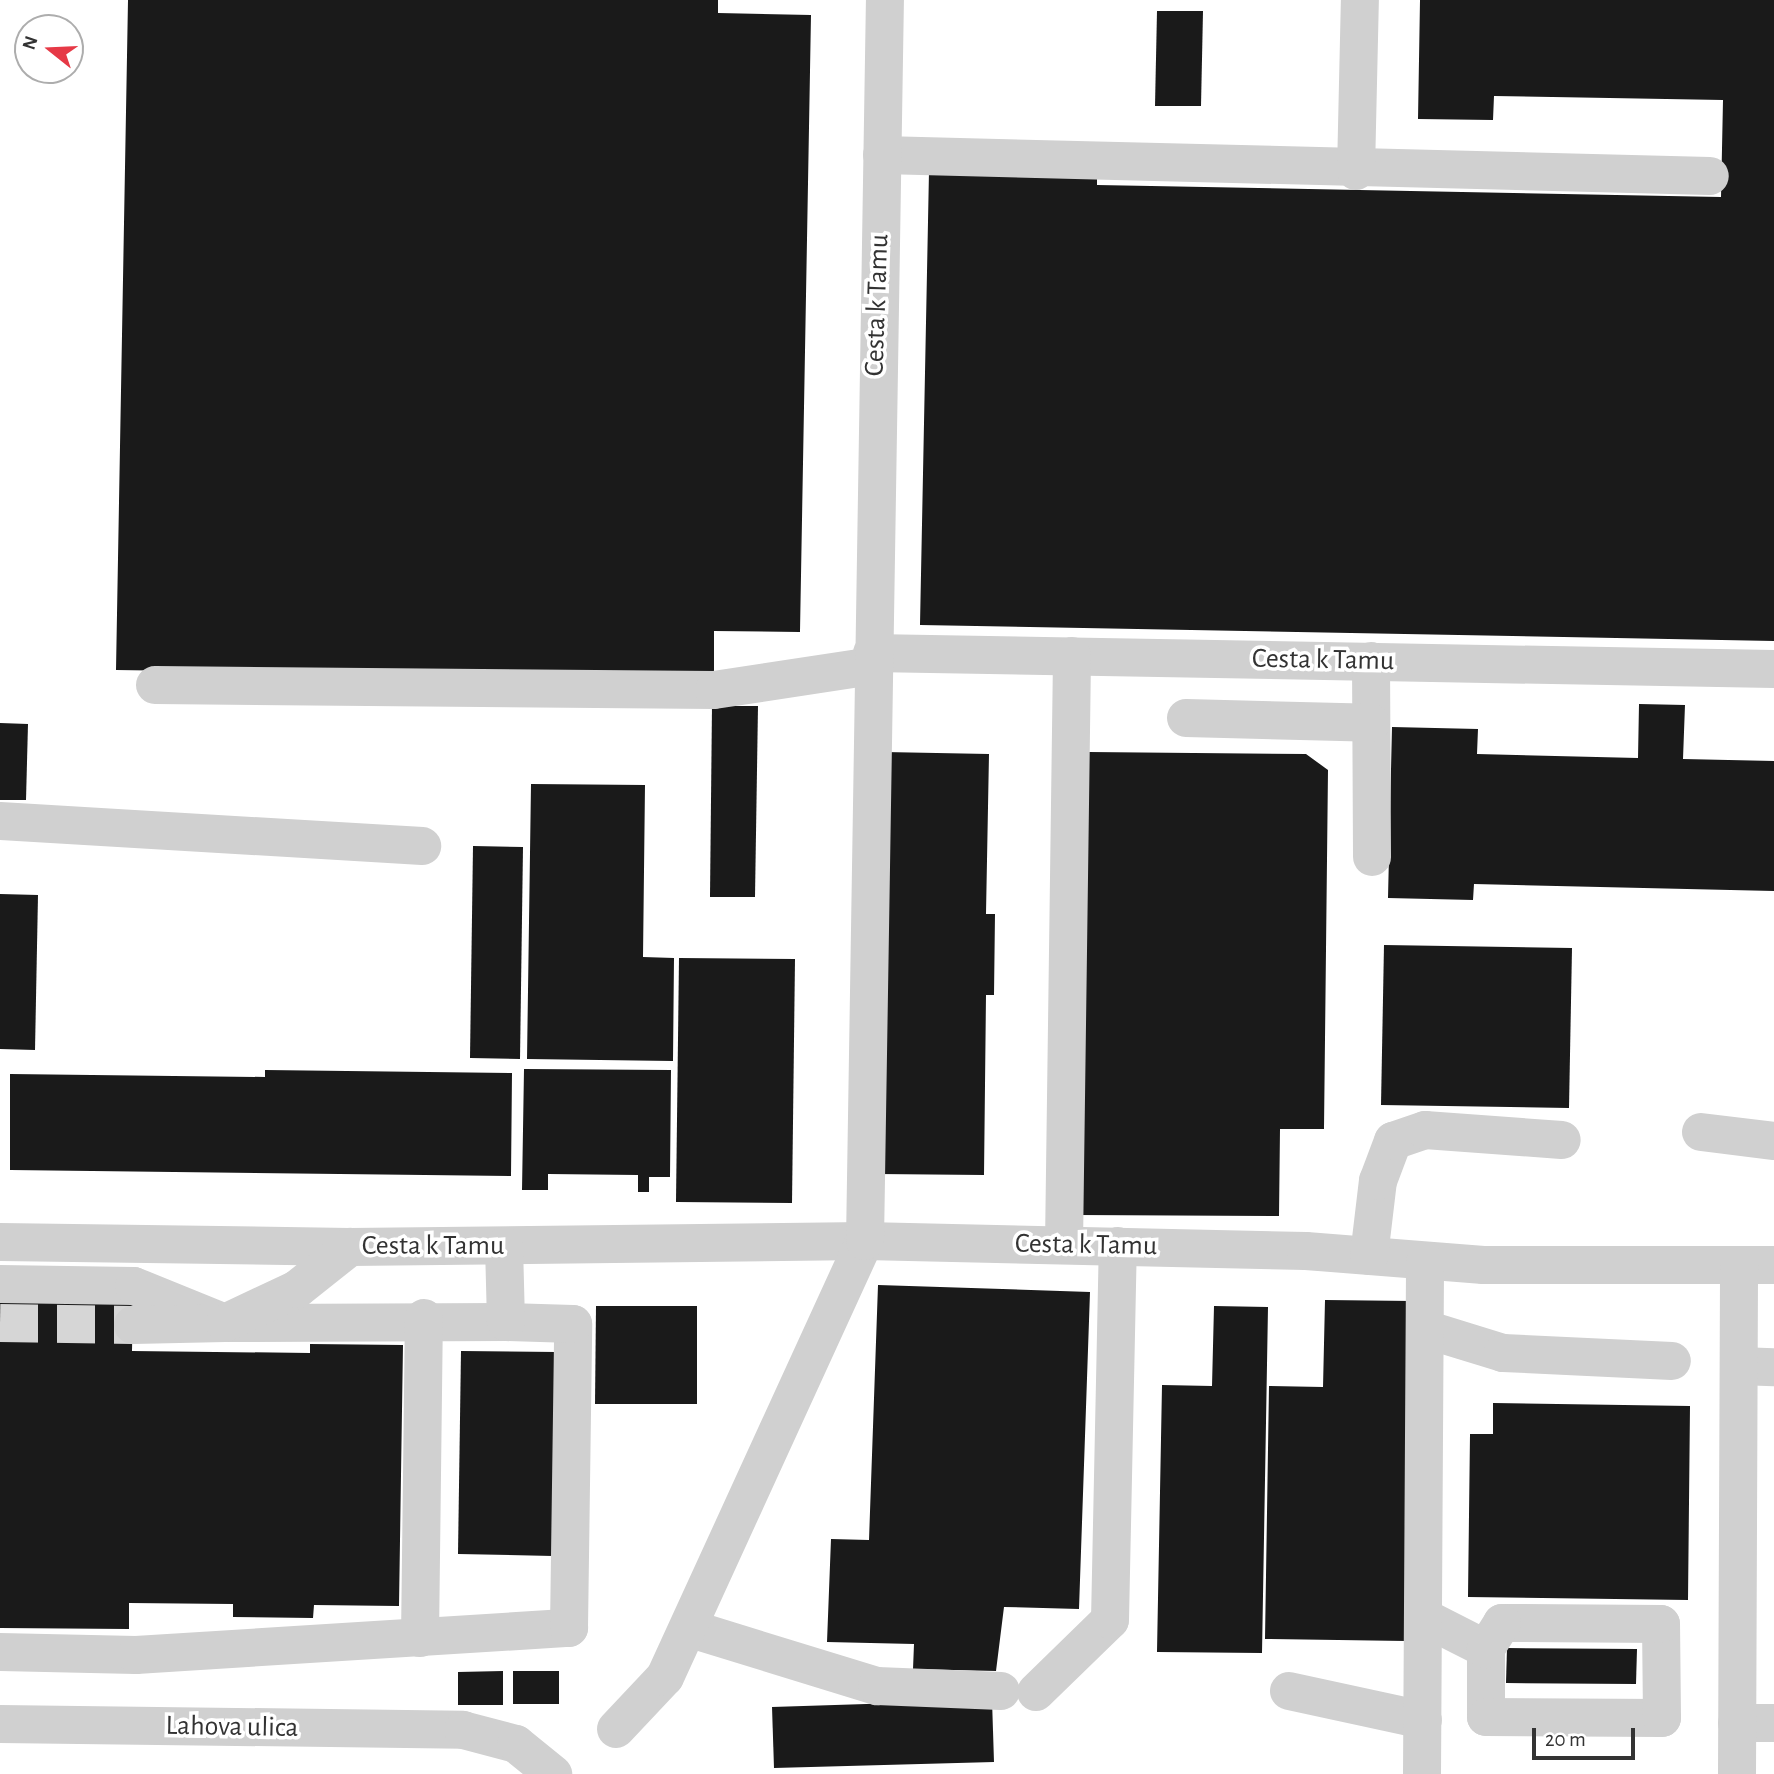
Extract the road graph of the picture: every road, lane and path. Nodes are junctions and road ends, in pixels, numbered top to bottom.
1 (885, 0) edge
2 (1360, 0) edge
3 (882, 155) junction
4 (1356, 171) junction
5 (1710, 176) dead end
6 (1072, 656) junction
7 (872, 659) junction
8 (1371, 661) junction
9 (1774, 669) edge
10 (155, 685) dead end
11 (1186, 718) dead end
12 (1371, 723) junction
13 (0, 821) edge
14 (422, 846) dead end
15 (1372, 857) dead end
16 (1701, 1132) dead end
17 (1562, 1140) dead end
18 (1774, 1141) edge
19 (865, 1241) junction
20 (0, 1242) edge
21 (1064, 1245) junction
22 (504, 1246) junction
23 (1118, 1246) junction
24 (350, 1247) junction
25 (1369, 1256) junction
26 (1425, 1262) junction
27 (1757, 1265) edge
28 (0, 1284) edge
29 (424, 1318) junction
30 (506, 1322) junction
31 (225, 1323) junction
32 (133, 1325) tunnel mouth
33 (1425, 1329) junction
34 (1672, 1362) dead end
35 (1756, 1366) edge
36 (1423, 1617) junction
37 (688, 1628) junction
38 (420, 1637) junction
39 (1486, 1649) junction
40 (0, 1652) edge
41 (1289, 1691) dead end
42 (1423, 1720) junction
43 (1756, 1723) edge
44 (0, 1724) edge
45 (615, 1729) dead end
46 (553, 1774) edge
47 (1422, 1774) edge
48 (1737, 1774) edge

1 - 3 street, Cesta k Tamu
2 - 4 street
3 - 4 street
3 - 7 street, Cesta k Tamu
4 - 5 street
6 - 7 street, Cesta k Tamu
6 - 8 street, Cesta k Tamu
6 - 21 street
7 - 10 street
7 - 19 street, Cesta k Tamu
8 - 9 street, Cesta k Tamu
8 - 12 street
11 - 12 street
12 - 15 street
13 - 14 street
16 - 18 street
17 - 25 street
19 - 21 street, Cesta k Tamu
19 - 22 street, Cesta k Tamu
19 - 37 street, Cesta k Tamu
20 - 24 street, Cesta k Tamu
21 - 23 street, Cesta k Tamu
22 - 24 street, Cesta k Tamu
22 - 30 street
23 - 25 street, Cesta k Tamu
23 - 37 street
24 - 31 street
25 - 26 street, Cesta k Tamu
26 - 27 street, Cesta k Tamu
26 - 33 street
27 - 35 street
28 - 31 street
29 - 30 street
29 - 31 street
29 - 38 street
30 - 38 street
31 - 32 street
33 - 34 street
33 - 36 street
35 - 43 street
36 - 39 street
36 - 42 street
37 - 45 street, Cesta k Tamu
38 - 40 street
39 - 39 street
41 - 42 street
42 - 47 street
43 - 48 street
44 - 46 street, Lahova ulica

